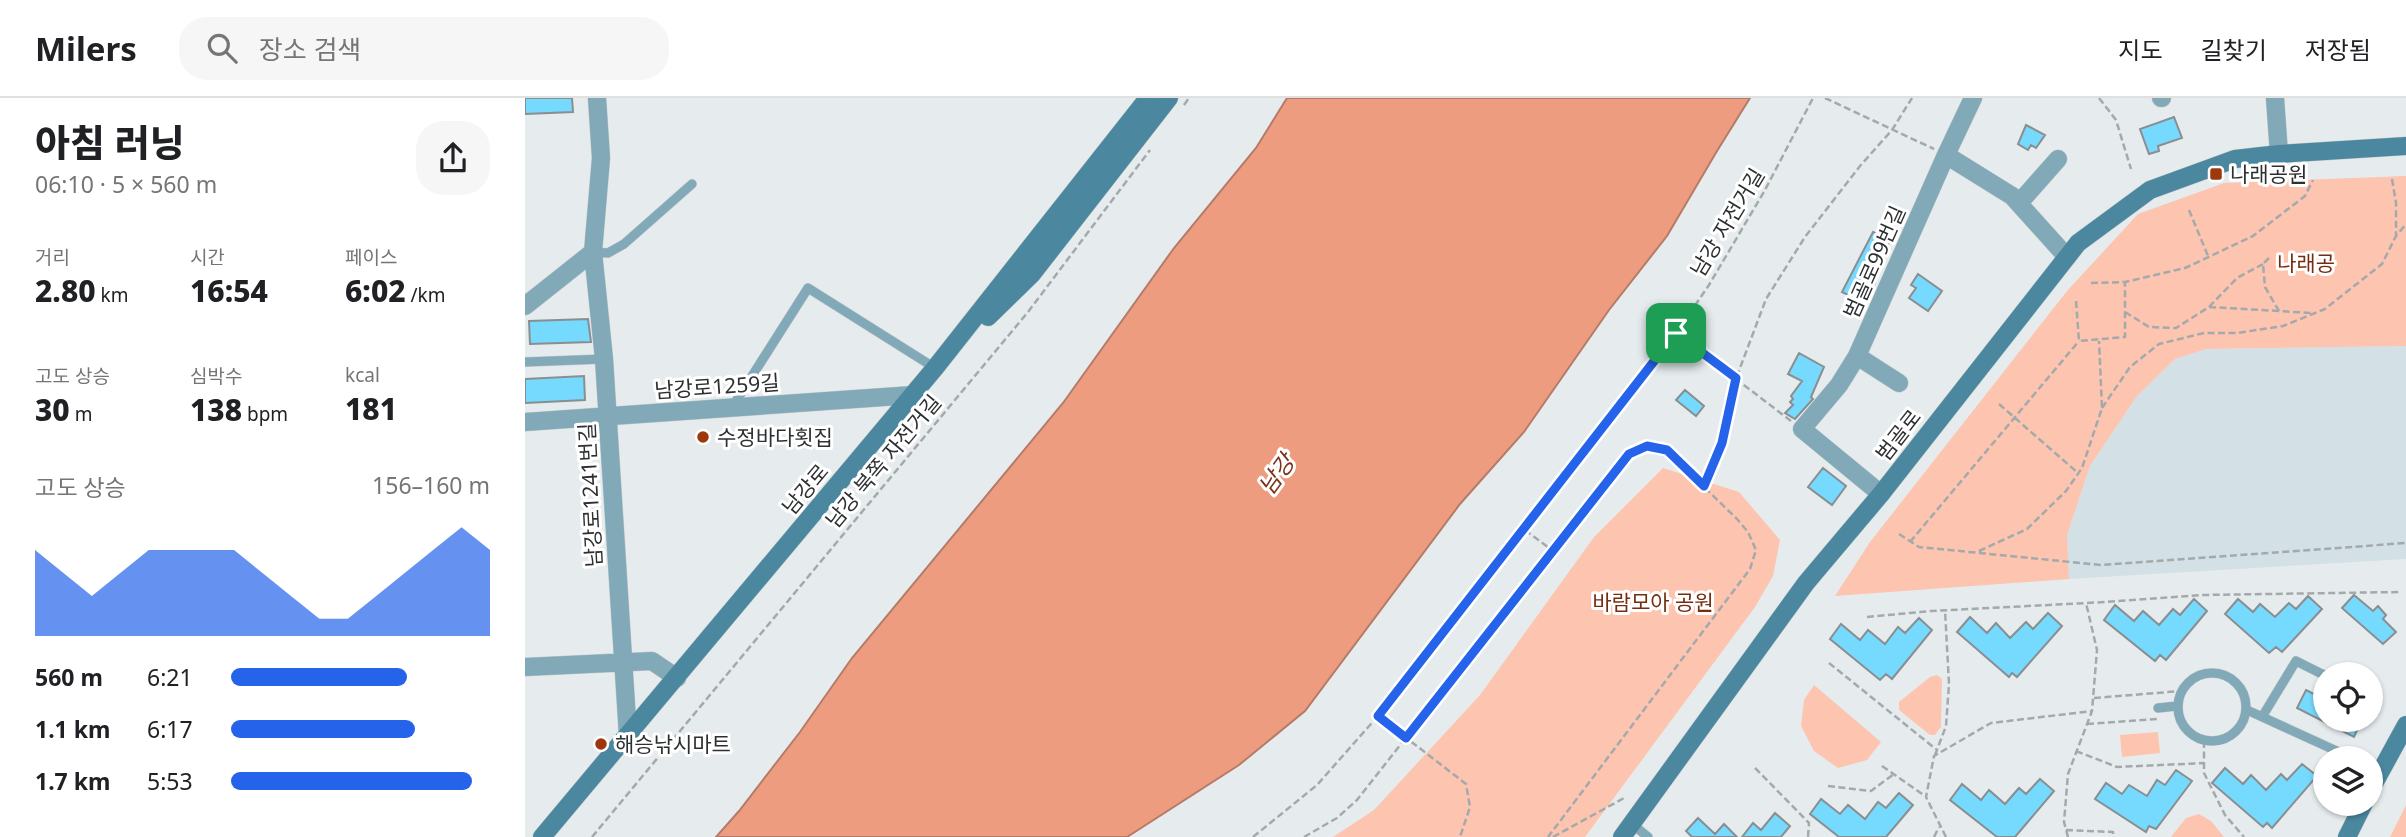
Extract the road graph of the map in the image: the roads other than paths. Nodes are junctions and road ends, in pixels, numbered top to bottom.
1 (597, 98) edge
2 (1148, 98) edge
3 (1973, 98) edge
4 (2275, 98) edge
5 (1175, 103) edge
6 (2406, 146) edge
7 (2279, 154) junction
8 (1946, 155) junction
9 (2058, 159) dead end
10 (692, 184) dead end
11 (2019, 204) junction
12 (593, 253) junction
13 (2067, 257) junction
14 (525, 306) edge
15 (1857, 356) junction
16 (604, 359) junction
17 (525, 362) edge
18 (935, 368) junction
19 (1899, 383) dead end
20 (913, 396) junction
21 (732, 408) junction
22 (608, 416) junction
23 (525, 422) edge
24 (1881, 494) junction
25 (623, 662) junction
26 (525, 667) edge
27 (2313, 670) edge
28 (677, 678) junction
29 (2177, 706) junction
30 (2158, 708) dead end
31 (2246, 710) junction
32 (2262, 717) junction
33 (2406, 725) edge
34 (628, 736) junction
35 (2326, 746) edge
36 (2383, 759) edge
37 (2358, 816) edge
38 (1627, 830) edge
39 (542, 837) edge
40 (1648, 837) edge
41 (2347, 837) edge

1 - 12 street, 남강로1241번길
2 - 18 street, 남강로
3 - 8 street, 범골로99번길
4 - 7 street
5 - 18 street
6 - 7 street, 범골로
7 - 13 street, 범골로
8 - 11 street
8 - 15 street, 범골로99번길
9 - 11 street
10 - 12 lane
11 - 13 street
12 - 14 street
12 - 16 street, 남강로1241번길
13 - 24 street, 범골로
15 - 19 street
15 - 24 street, 범골로99번길
16 - 17 lane
16 - 22 street, 남강로1241번길
18 - 20 street, 남강로
18 - 21 lane
20 - 21 street, 남강로1259길
20 - 28 street, 남강로
21 - 22 street, 남강로1259길
22 - 23 street, 남강로1259길
22 - 25 street, 남강로1241번길
24 - 38 street, 범골로
25 - 26 street
25 - 28 street
25 - 34 street, 남강로1241번길
27 - 32 lane
28 - 34 street, 남강로
29 - 30 lane
29 - 31 lane
29 - 31 lane
31 - 32 lane
32 - 35 lane
33 - 36 street
34 - 39 street, 남강로
37 - 41 street
38 - 40 lane

